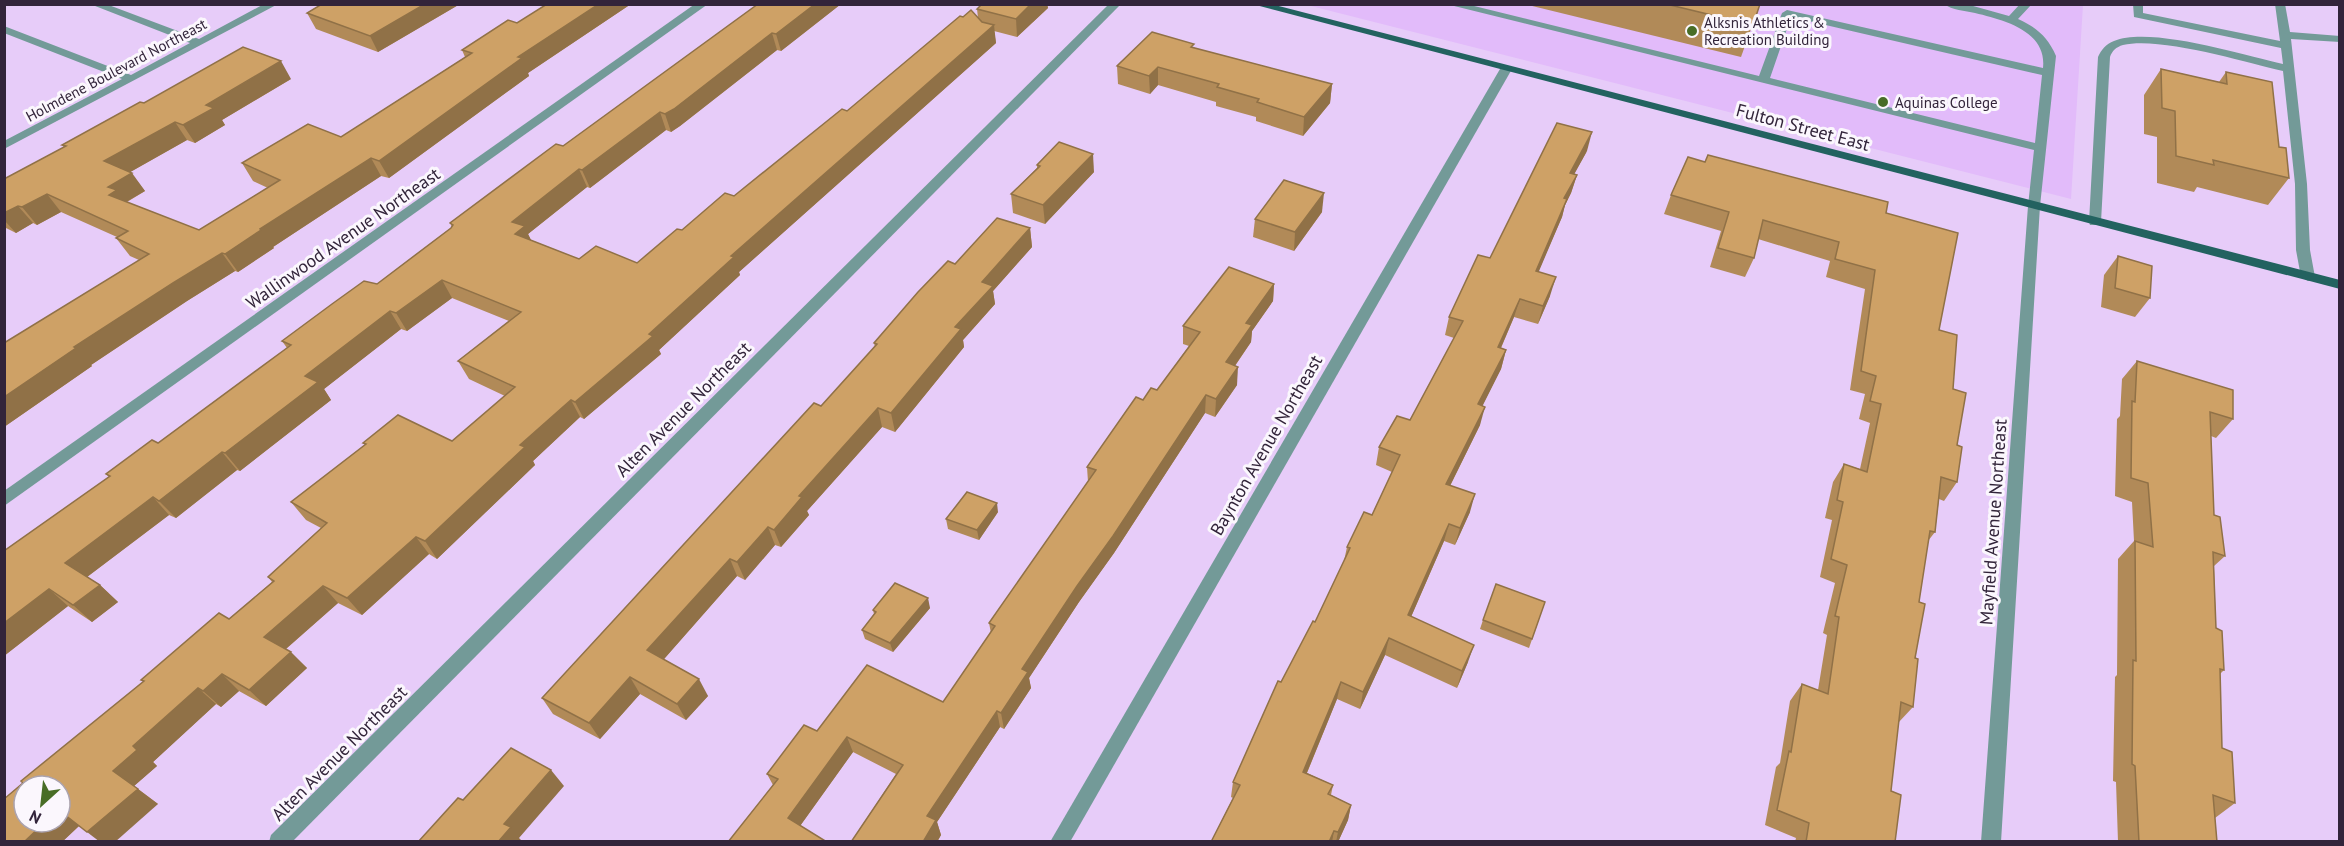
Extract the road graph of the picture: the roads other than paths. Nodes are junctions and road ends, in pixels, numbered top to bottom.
1 (95, 4) edge
2 (273, 4) edge
3 (703, 4) edge
4 (1116, 4) edge
5 (1257, 4) edge
6 (1451, 4) edge
7 (1949, 4) edge
8 (2027, 4) edge
9 (2138, 4) edge
10 (2280, 4) edge
11 (2012, 18) junction
12 (4, 29) edge
13 (2340, 39) edge
14 (2286, 40) junction
15 (200, 43) junction
16 (1506, 69) junction
17 (2288, 69) junction
18 (2049, 73) junction
19 (132, 79) junction
20 (1763, 81) junction
21 (4, 146) edge
22 (2041, 148) junction
23 (2034, 206) junction
24 (2095, 222) junction
25 (2308, 277) junction
26 (2340, 285) edge
27 (4, 500) edge
28 (278, 842) edge
29 (1059, 842) edge
30 (1991, 842) edge

1 - 15 street
2 - 15 street, Holmdene Boulevard Northeast
3 - 27 street, Wallinwood Avenue Northeast
4 - 28 street, Alten Avenue Northeast
5 - 16 main road, Fulton Street East
6 - 20 street
7 - 11 street
8 - 11 street
9 - 14 street
10 - 14 street
11 - 18 street, Mayfield Avenue Northeast
12 - 19 street
13 - 14 street
14 - 17 street
15 - 19 street, Holmdene Boulevard Northeast
16 - 23 main road, Fulton Street East
16 - 29 street, Baynton Avenue Northeast
17 - 24 street
17 - 25 street
18 - 20 street
18 - 22 street, Mayfield Avenue Northeast
19 - 21 street, Holmdene Boulevard Northeast
20 - 22 street
22 - 23 street, Mayfield Avenue Northeast
23 - 24 main road, Fulton Street East
23 - 30 street, Mayfield Avenue Northeast
24 - 25 main road, Fulton Street East
25 - 26 main road, Fulton Street East

